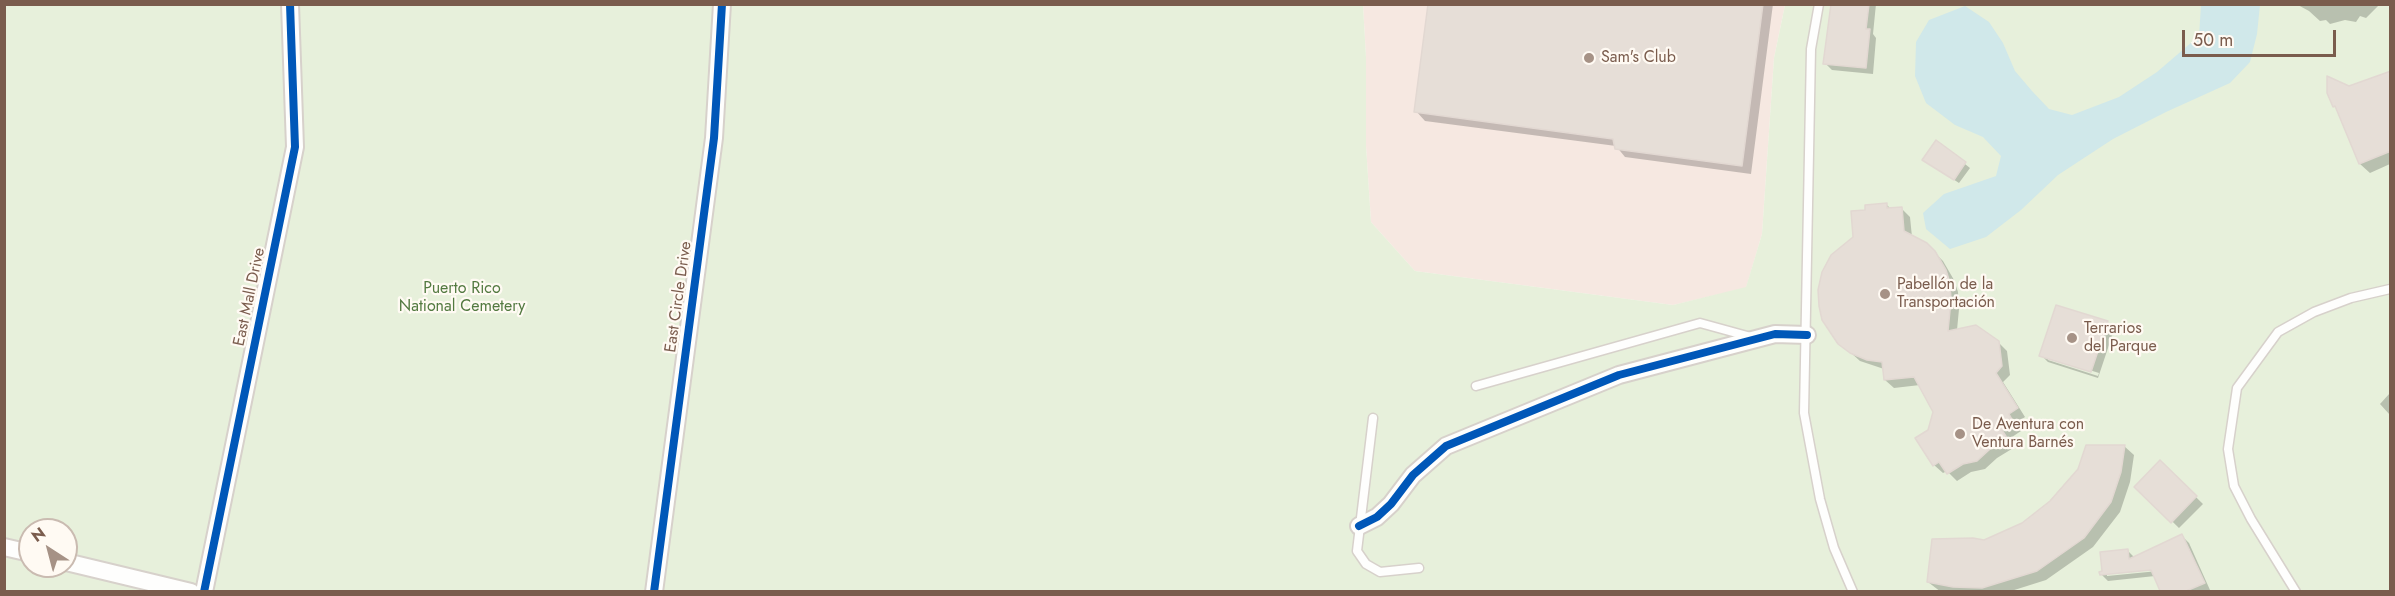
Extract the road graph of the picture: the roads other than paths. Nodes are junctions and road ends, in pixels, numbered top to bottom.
1 (290, 4) edge
2 (722, 4) edge
3 (1818, 4) edge
4 (2391, 289) edge
5 (1807, 335) junction
6 (1758, 338) junction
7 (1476, 386) dead end
8 (1373, 418) dead end
9 (1359, 526) junction
10 (78, 565) edge
11 (1419, 568) dead end
12 (190, 591) edge
13 (204, 591) edge
14 (654, 591) edge
15 (1853, 591) edge
16 (2296, 591) edge

1 - 13 street, East Mall Drive
2 - 14 street, East Circle Drive
3 - 5 lane
4 - 16 lane
5 - 6 street
5 - 15 lane
6 - 7 lane
6 - 9 street
8 - 9 lane
9 - 11 lane
10 - 12 street

